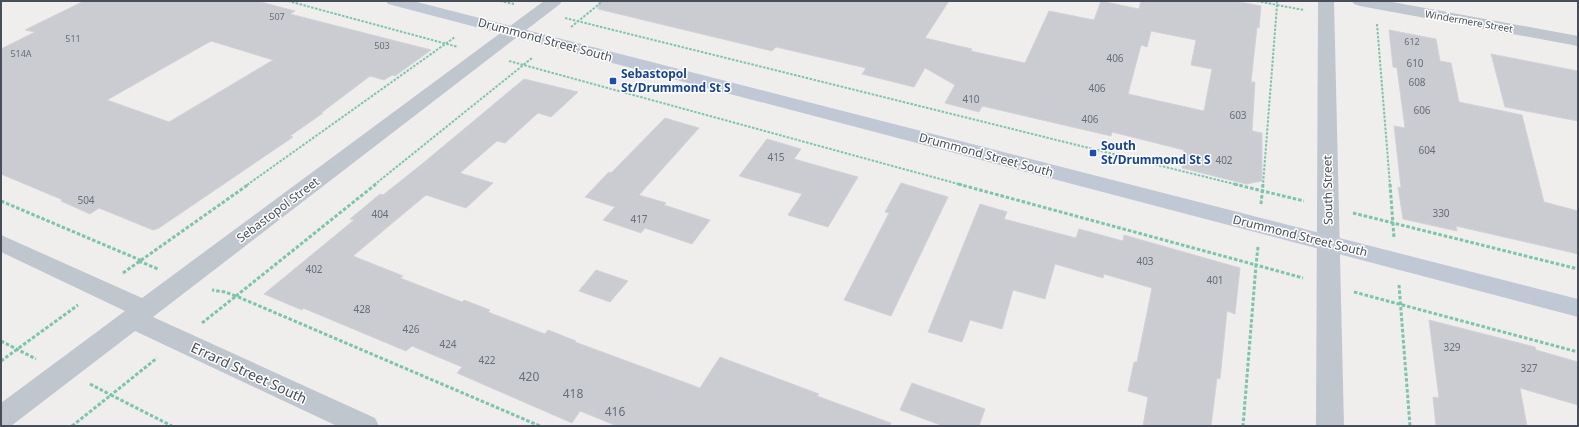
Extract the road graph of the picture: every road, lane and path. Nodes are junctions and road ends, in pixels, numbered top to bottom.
1 (288, 1) edge
2 (394, 1) edge
3 (1257, 1) edge
4 (1326, 1) edge
5 (1360, 1) edge
6 (556, 8) edge
7 (1377, 24) dead end
8 (513, 32) junction
9 (459, 34) dead end
10 (1578, 40) edge
11 (446, 44) junction
12 (484, 54) junction
13 (537, 54) dead end
14 (523, 65) junction
15 (1262, 190) junction
16 (1, 201) edge
17 (1328, 207) junction
18 (1392, 223) junction
19 (1, 243) edge
20 (1329, 243) junction
21 (140, 260) junction
22 (1578, 269) edge
23 (100, 288) junction
24 (1578, 308) edge
25 (139, 315) junction
26 (1, 341) edge
27 (17, 349) junction
28 (1578, 352) edge
29 (1, 361) edge
30 (1, 418) edge
31 (72, 426) edge
32 (172, 426) edge
33 (365, 426) edge
34 (540, 426) edge
35 (1243, 426) edge
36 (1330, 426) edge
37 (1410, 426) edge

1 - 11 path
2 - 8 main road, Drummond Street South
3 - 15 path
4 - 17 street, South Street
5 - 10 street, Windermere Street
6 - 8 street, Sebastopol Street
6 - 15 path
7 - 18 path
8 - 12 street, Sebastopol Street
8 - 20 main road, Drummond Street South
9 - 11 path
11 - 12 path
11 - 21 path
12 - 14 path
12 - 25 street, Sebastopol Street
13 - 14 path
14 - 34 path
14 - 35 path
15 - 17 path
16 - 21 path
17 - 18 path
17 - 20 street, South Street
18 - 22 path
19 - 23 street, Errard Street South
20 - 24 main road, Drummond Street South
20 - 36 street, South Street
21 - 23 path
23 - 25 street, Errard Street South
23 - 27 path
25 - 30 street, Sebastopol Street
25 - 33 street, Errard Street South
26 - 27 path
27 - 29 path
28 - 37 path
31 - 32 path

